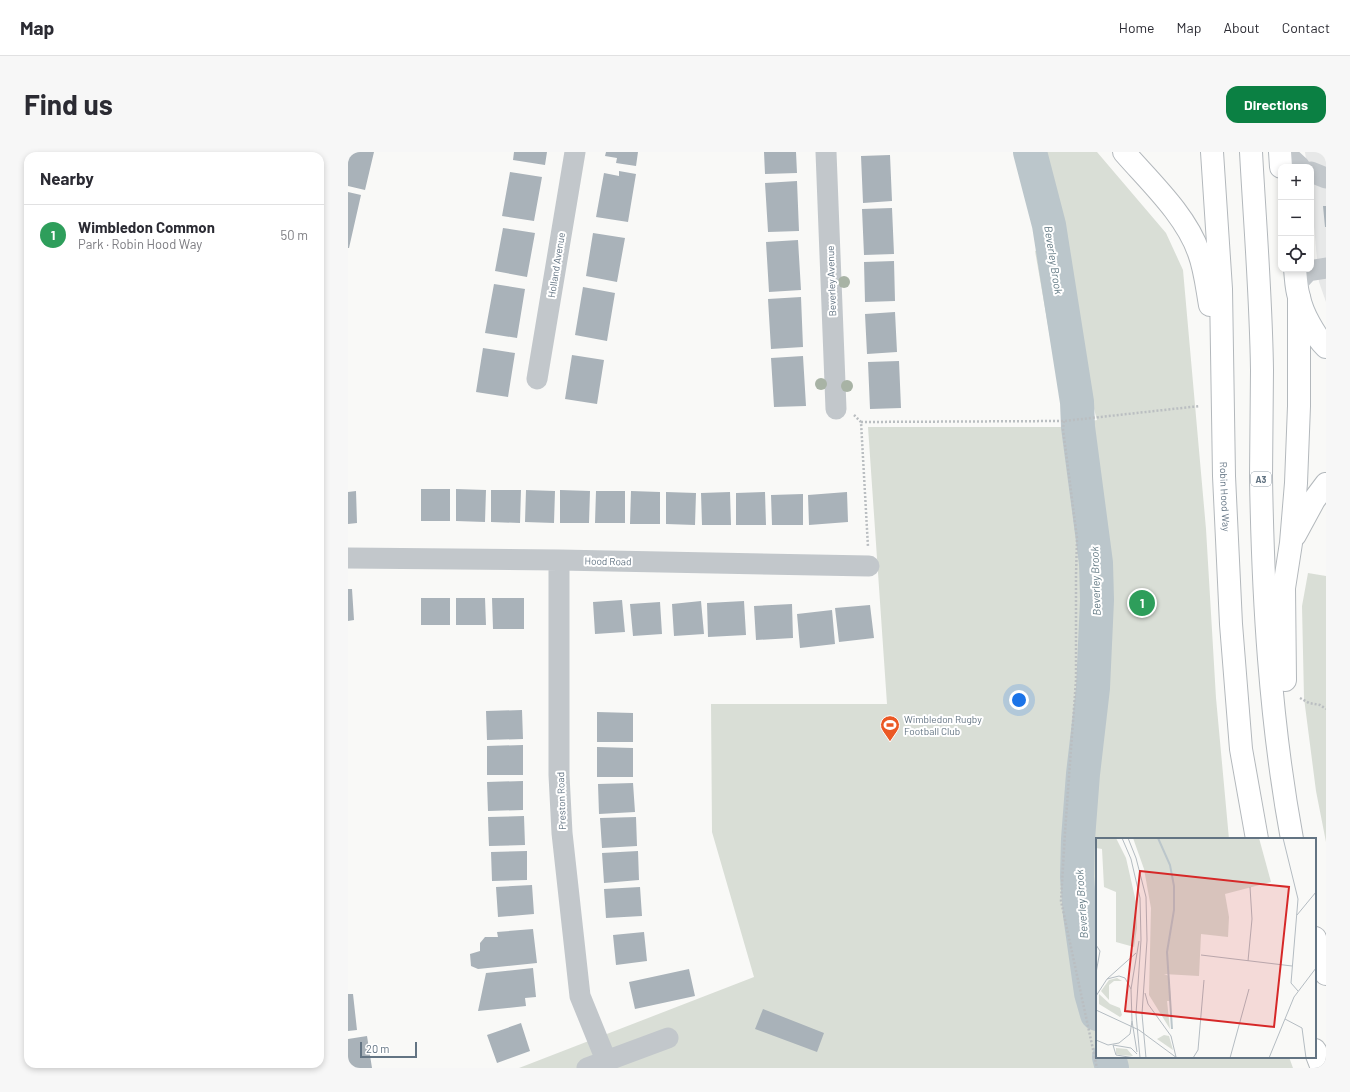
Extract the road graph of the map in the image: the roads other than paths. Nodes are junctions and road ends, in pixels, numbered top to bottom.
1 (575, 152) edge
2 (826, 152) edge
3 (1124, 152) edge
4 (1212, 152) edge
5 (1250, 152) edge
6 (1280, 152) edge
7 (1284, 152) edge
8 (1282, 164) edge
9 (1297, 164) edge
10 (1314, 173) edge
11 (1326, 178) edge
12 (1326, 268) edge
13 (1297, 283) edge
14 (1326, 348) edge
15 (537, 379) dead end
16 (1222, 395) junction
17 (836, 409) dead end
18 (1326, 484) edge
19 (1291, 543) junction
20 (348, 558) edge
21 (559, 560) junction
22 (869, 566) road end
23 (1286, 806) junction
24 (1257, 838) edge
25 (1292, 838) edge
26 (1316, 941) edge
27 (1326, 974) edge
28 (668, 1038) dead end
29 (1316, 1053) edge
30 (606, 1060) junction
31 (587, 1068) edge
32 (1322, 1068) edge

1 - 15 street, Holland Avenue
2 - 17 street, Beverley Avenue
3 - 16 main road
4 - 16 main road, Robin Hood Way
5 - 23 main road, A3
6 - 8 main road
7 - 9 street
10 - 11 street
12 - 13 street
13 - 14 main road
13 - 19 main road
16 - 24 main road, Robin Hood Way
18 - 19 main road
19 - 23 main road
20 - 21 street, Hood Road
21 - 22 street, Hood Road
21 - 30 street, Preston Road
23 - 25 main road, A3
26 - 27 main road
28 - 30 street
29 - 32 main road
30 - 31 street

